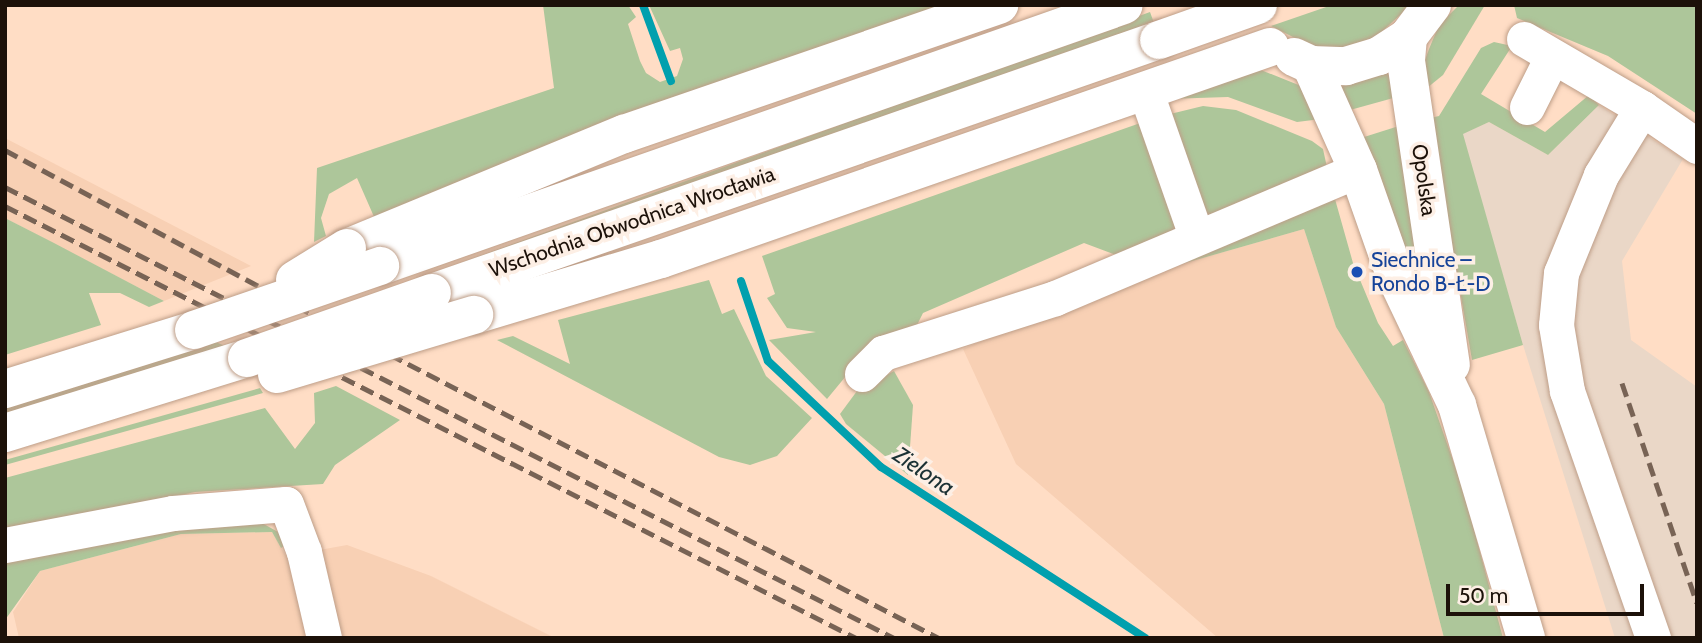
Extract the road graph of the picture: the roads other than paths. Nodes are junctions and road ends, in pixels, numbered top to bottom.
1 (999, 5) edge
2 (1124, 5) edge
3 (1233, 5) edge
4 (1258, 5) edge
5 (1432, 5) edge
6 (1409, 37) junction
7 (1270, 47) junction
8 (1311, 65) junction
9 (1145, 90) junction
10 (1527, 107) dead end
11 (1642, 108) junction
12 (1697, 146) edge
13 (1358, 170) junction
14 (1196, 236) junction
15 (250, 311) junction
16 (262, 366) junction
17 (862, 373) dead end
18 (5, 389) edge
19 (1457, 405) junction
20 (5, 433) edge
21 (5, 545) edge
22 (324, 638) edge
23 (1526, 638) edge
24 (1653, 638) edge

1 - 15 main road, bridge
2 - 15 main road, Wschodnia Obwodnica Wrocławia, bridge
3 - 7 main road
4 - 16 main road, Wschodnia Obwodnica Wrocławia, bridge
5 - 6 main road
6 - 8 main road
6 - 19 main road, Opolska
7 - 8 main road
7 - 9 main road
8 - 13 main road, Opolska
9 - 14 street
9 - 16 main road, bridge
10 - 11 street
11 - 12 street
11 - 24 street
13 - 14 street
13 - 19 main road, Opolska
14 - 17 street
15 - 18 main road, Wschodnia Obwodnica Wrocławia, bridge
16 - 20 main road
19 - 23 main road, Opolska
21 - 22 street

